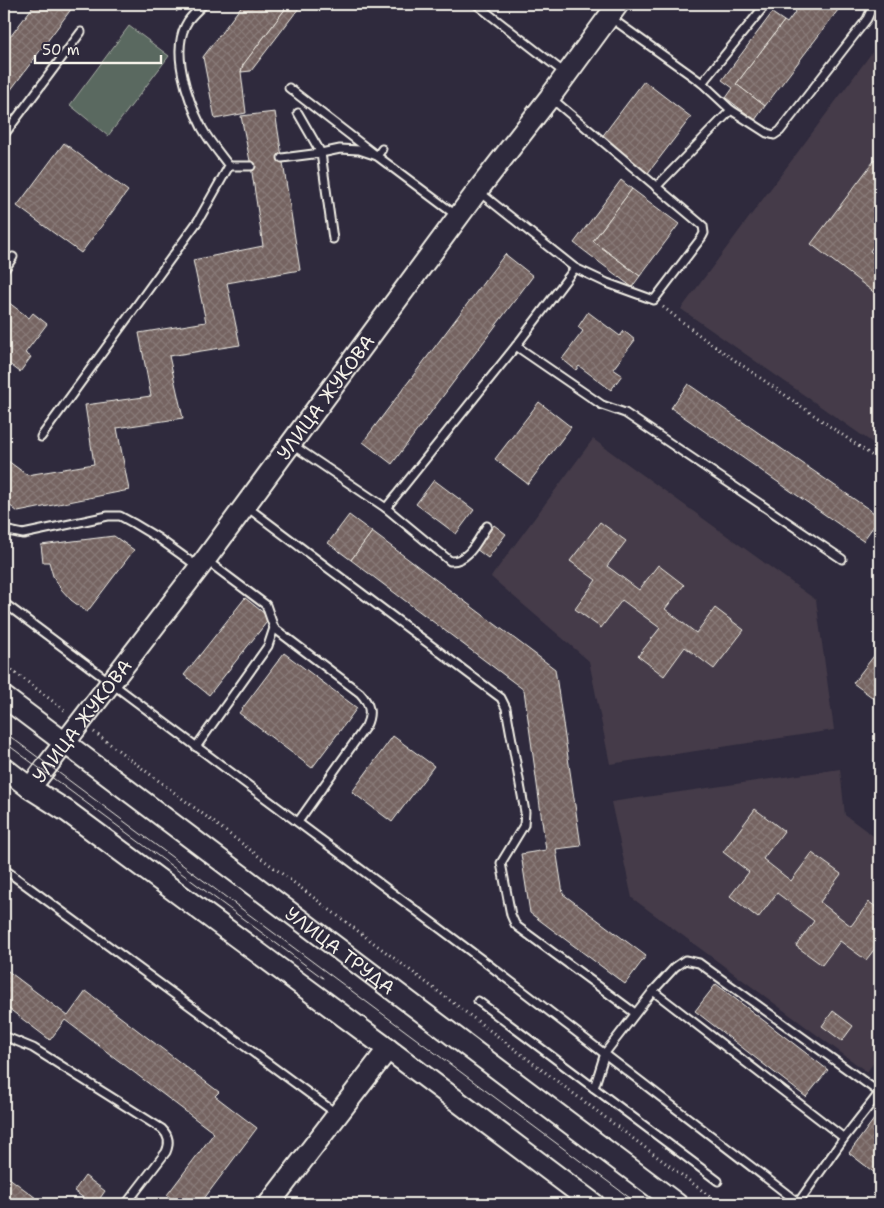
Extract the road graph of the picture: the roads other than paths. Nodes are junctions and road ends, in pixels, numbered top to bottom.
1 (204, 4) edge
2 (476, 4) edge
3 (766, 4) edge
4 (874, 4) edge
5 (613, 10) edge
6 (81, 32) dead end
7 (566, 75) junction
8 (702, 83) junction
9 (289, 88) dead end
10 (550, 97) junction
11 (731, 110) junction
12 (298, 114) dead end
13 (4, 135) edge
14 (382, 149) dead end
15 (321, 153) junction
16 (377, 156) junction
17 (282, 158) dead end
18 (229, 166) junction
19 (251, 166) dead end
20 (656, 186) junction
21 (478, 190) junction
22 (459, 218) junction
23 (333, 238) dead end
24 (13, 257) dead end
25 (575, 268) junction
26 (4, 270) edge
27 (516, 346) junction
28 (41, 437) dead end
29 (290, 444) junction
30 (246, 506) junction
31 (386, 508) junction
32 (487, 526) dead end
33 (4, 530) edge
34 (842, 559) dead end
35 (202, 564) junction
36 (4, 603) edge
37 (274, 628) junction
38 (112, 683) junction
39 (4, 696) edge
40 (66, 743) junction
41 (196, 747) junction
42 (4, 768) edge
43 (30, 788) junction
44 (298, 822) junction
45 (4, 869) edge
46 (653, 991) junction
47 (478, 1001) dead end
48 (635, 1013) junction
49 (4, 1036) edge
50 (388, 1049) junction
51 (605, 1054) junction
52 (594, 1088) junction
53 (880, 1093) edge
54 (337, 1114) junction
55 (844, 1138) junction
56 (718, 1181) dead end
57 (126, 1204) edge
58 (269, 1204) edge
59 (594, 1204) edge
60 (677, 1204) edge
61 (799, 1204) edge

1 - 18 lane
2 - 7 lane
3 - 8 lane
4 - 11 lane
5 - 7 main road, УЛИЦА ЖУКОВА
5 - 8 lane
6 - 13 lane
7 - 10 main road, УЛИЦА ЖУКОВА
8 - 11 lane
9 - 16 lane
10 - 20 lane
10 - 21 main road, УЛИЦА ЖУКОВА
11 - 20 lane
12 - 15 lane
14 - 16 lane
15 - 16 lane
15 - 17 lane
15 - 23 lane
16 - 22 lane
18 - 19 lane
18 - 28 lane
20 - 25 lane
21 - 22 main road, УЛИЦА ЖУКОВА
21 - 25 lane
22 - 29 main road, УЛИЦА ЖУКОВА
24 - 26 lane
25 - 27 lane
27 - 31 lane
27 - 34 lane
29 - 30 main road, УЛИЦА ЖУКОВА
29 - 31 lane
30 - 35 main road, УЛИЦА ЖУКОВА
30 - 48 lane
31 - 32 lane
33 - 35 lane
35 - 37 lane
35 - 38 main road, УЛИЦА ЖУКОВА
36 - 38 lane
37 - 41 lane
37 - 44 lane
38 - 40 main road, УЛИЦА ЖУКОВА
38 - 41 lane
39 - 40 main road, УЛИЦА ТРУДА
40 - 43 main road, УЛИЦА ЖУКОВА
40 - 60 main road, УЛИЦА ТРУДА
41 - 44 lane
42 - 43 main road
43 - 50 main road
44 - 51 lane
45 - 54 lane
46 - 48 lane
46 - 53 lane
46 - 55 lane
47 - 52 lane
48 - 51 lane
49 - 57 lane
50 - 54 main road
50 - 59 main road
51 - 52 lane
51 - 61 lane
52 - 56 lane
53 - 55 lane
54 - 58 main road
55 - 61 lane

